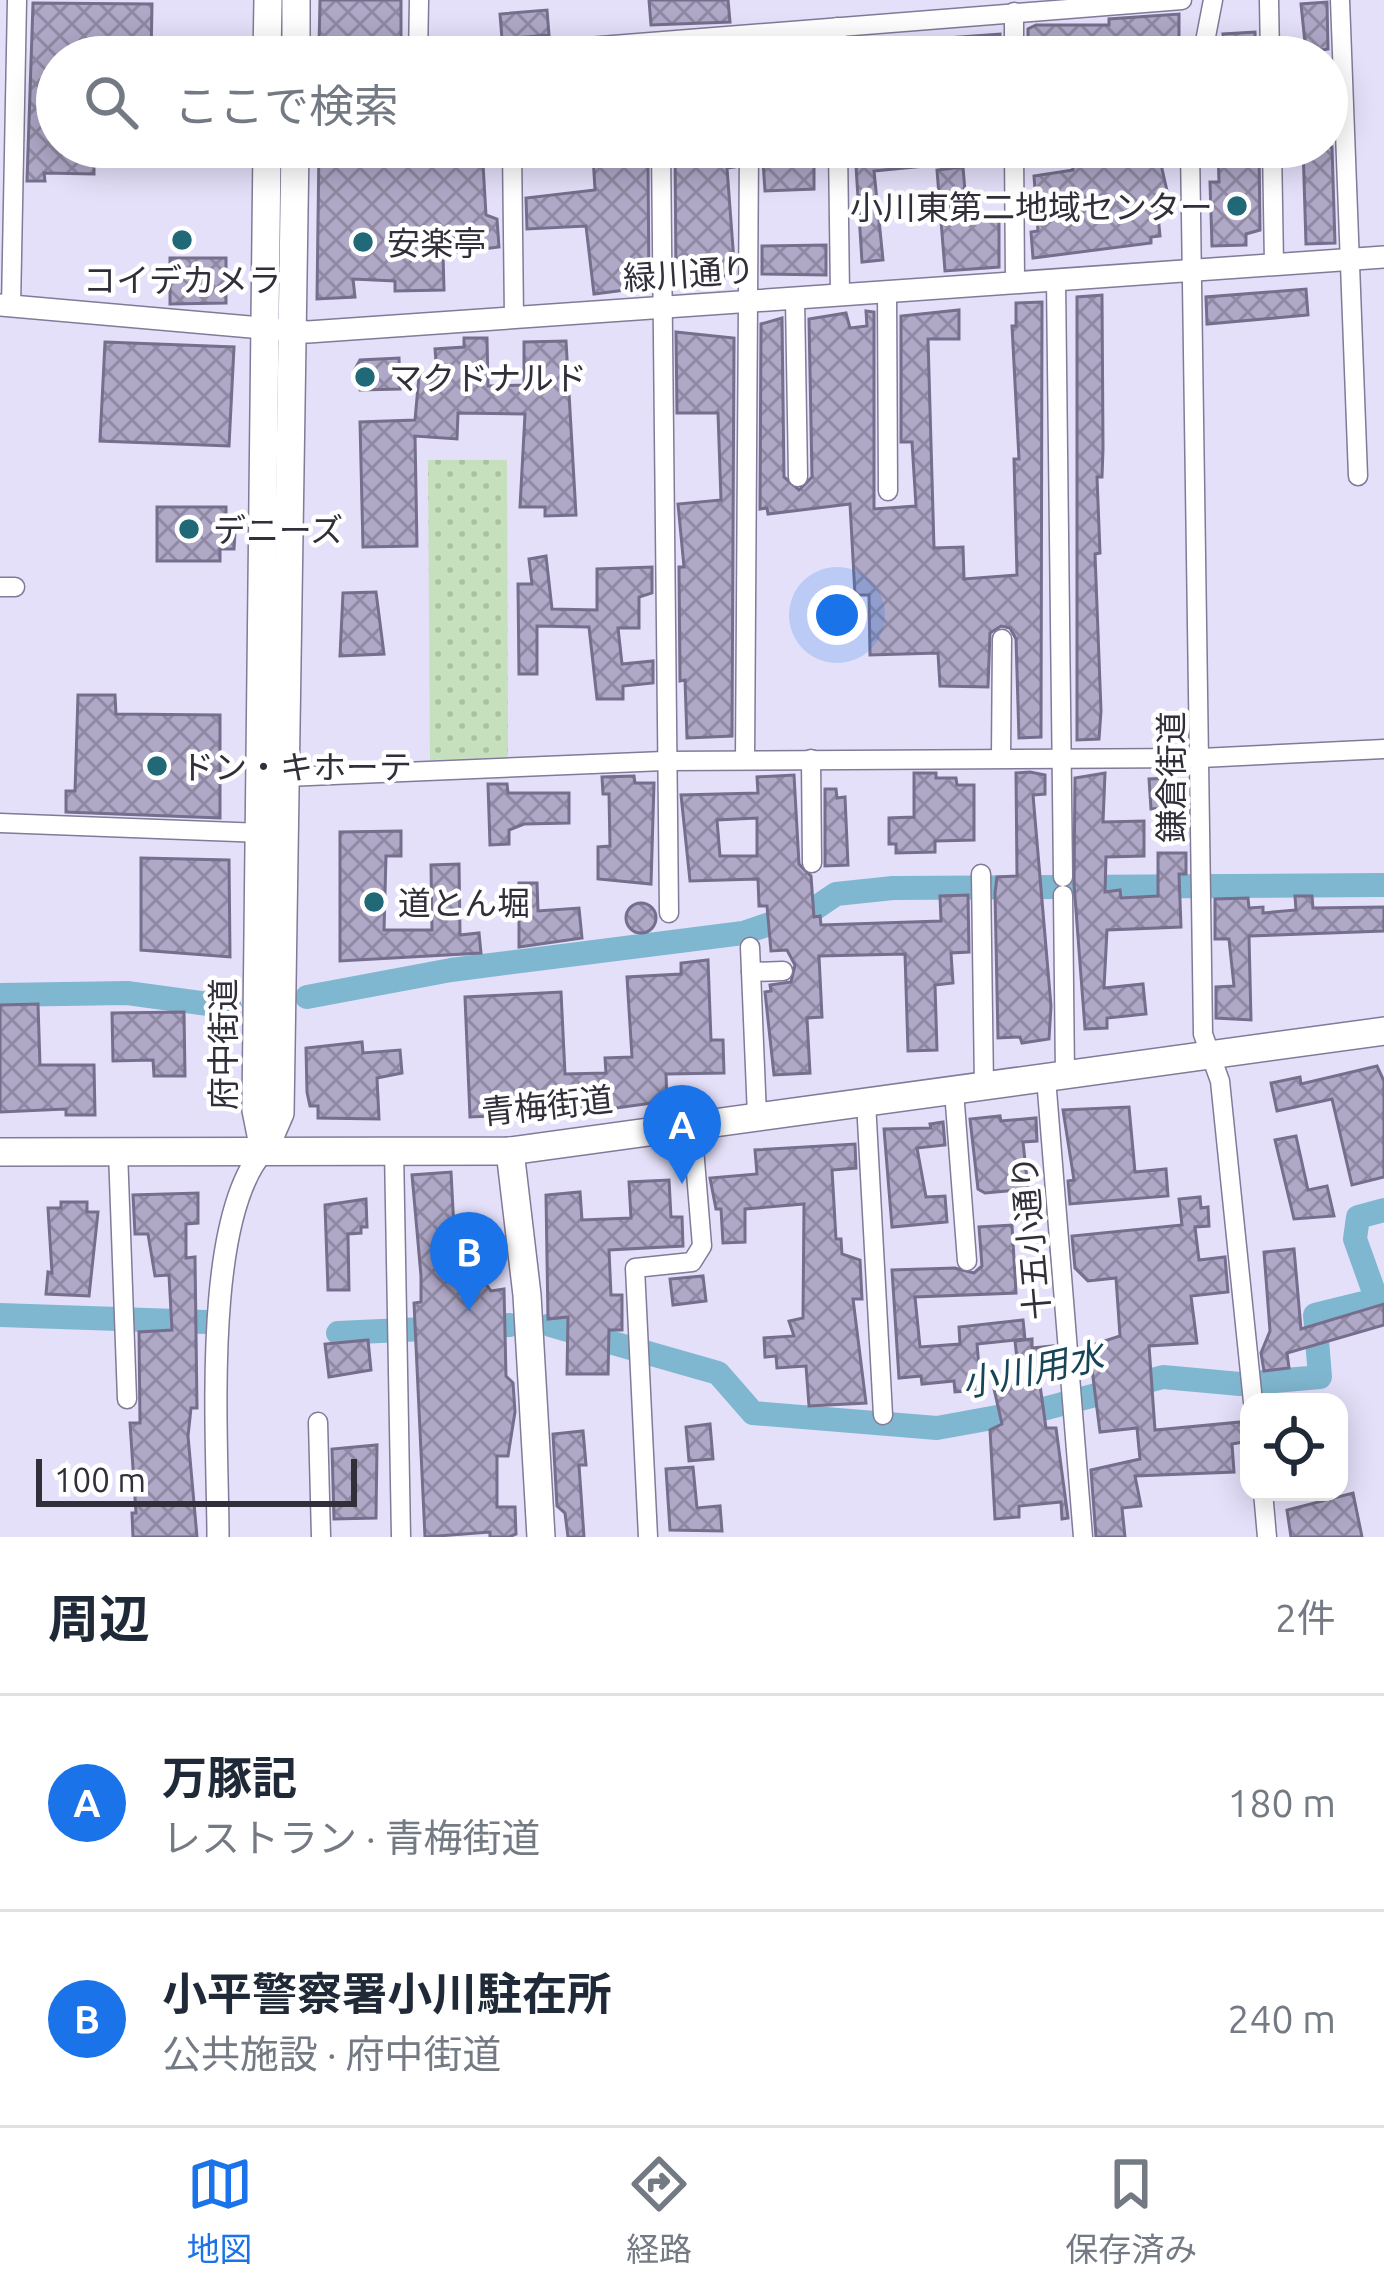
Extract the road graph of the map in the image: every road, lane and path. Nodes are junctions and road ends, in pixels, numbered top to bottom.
1 (17, 0) edge
2 (268, 0) edge
3 (296, 0) edge
4 (419, 0) edge
5 (1182, 0) edge
6 (1213, 0) edge
7 (1269, 0) edge
8 (1340, 0) edge
9 (939, 9) edge
10 (1014, 12) junction
11 (837, 27) junction
12 (742, 33) junction
13 (267, 36) edge
14 (296, 36) edge
15 (418, 36) edge
16 (727, 36) edge
17 (742, 36) edge
18 (837, 36) edge
19 (1014, 36) edge
20 (1206, 36) edge
21 (1270, 36) edge
22 (1342, 36) edge
23 (269, 168) edge
24 (294, 168) edge
25 (512, 168) edge
26 (661, 168) edge
27 (749, 168) edge
28 (838, 168) edge
29 (1014, 168) edge
30 (1191, 168) edge
31 (1272, 168) edge
32 (1347, 168) edge
33 (1384, 256) edge
34 (1351, 259) junction
35 (1274, 264) junction
36 (1193, 269) junction
37 (1056, 280) junction
38 (1015, 282) junction
39 (887, 291) junction
40 (840, 295) junction
41 (795, 298) junction
42 (751, 302) junction
43 (6, 306) edge
44 (663, 308) junction
45 (514, 318) junction
46 (282, 332) junction
47 (1358, 476) dead end
48 (798, 478) dead end
49 (888, 490) dead end
50 (1002, 639) dead end
51 (1384, 748) edge
52 (1060, 757) junction
53 (1001, 758) junction
54 (1201, 758) junction
55 (811, 759) junction
56 (745, 760) junction
57 (664, 761) junction
58 (286, 777) junction
59 (0, 823) edge
60 (260, 833) junction
61 (812, 863) dead end
62 (981, 883) dead end
63 (669, 914) dead end
64 (750, 947) dead end
65 (783, 971) dead end
66 (751, 972) junction
67 (1384, 1031) edge
68 (1211, 1055) junction
69 (1055, 1077) junction
70 (984, 1087) junction
71 (954, 1090) junction
72 (866, 1102) junction
73 (757, 1116) junction
74 (692, 1124) junction
75 (394, 1149) junction
76 (118, 1150) junction
77 (264, 1150) junction
78 (510, 1151) junction
79 (0, 1152) edge
80 (967, 1261) dead end
81 (1252, 1390) edge
82 (127, 1399) dead end
83 (883, 1414) dead end
84 (318, 1422) dead end
85 (1264, 1501) edge
86 (218, 1537) edge
87 (320, 1537) edge
88 (401, 1537) edge
89 (541, 1537) edge
90 (647, 1537) edge
91 (1083, 1537) edge
92 (1267, 1537) edge

1 - 43 street
2 - 13 main road
3 - 14 main road
4 - 15 street
5 - 10 street
6 - 20 street
7 - 21 street
8 - 22 street
9 - 10 street
9 - 11 street
10 - 19 street
11 - 12 street
11 - 18 street
12 - 16 street
12 - 17 street
23 - 46 main road, 府中街道
24 - 46 main road, 府中街道
25 - 45 street
26 - 44 street
27 - 42 street
28 - 40 street
29 - 38 street
30 - 36 street, 鎌倉街道
31 - 35 street
32 - 34 street
33 - 34 street, 緑川通り
34 - 35 street, 緑川通り
34 - 47 street
35 - 36 street, 緑川通り
36 - 37 street, 緑川通り
36 - 54 street, 鎌倉街道
37 - 38 street, 緑川通り
37 - 52 street, 十五小通り
38 - 39 street, 緑川通り
39 - 40 street, 緑川通り
39 - 49 street
40 - 41 street, 緑川通り
41 - 42 street, 緑川通り
41 - 48 street
42 - 44 street, 緑川通り
42 - 56 street
43 - 46 street, 緑川通り
44 - 45 street, 緑川通り
44 - 57 street
45 - 46 street, 緑川通り
46 - 58 main road, 府中街道
46 - 60 main road, 府中街道
50 - 53 street
51 - 54 street
52 - 53 street
52 - 54 street
52 - 69 street, 十五小通り
53 - 55 street
54 - 68 street, 鎌倉街道
55 - 56 street
55 - 61 street
56 - 57 street
57 - 58 street
57 - 63 street
58 - 77 main road, 府中街道
59 - 60 street
60 - 77 main road, 府中街道
62 - 70 street
64 - 66 street
65 - 66 street
66 - 73 street
67 - 68 main road, 青梅街道
68 - 69 main road, 青梅街道
68 - 81 street, 鎌倉街道
69 - 70 main road, 青梅街道
69 - 91 street, 十五小通り
70 - 71 main road, 青梅街道
71 - 72 main road, 青梅街道
71 - 80 street
72 - 73 main road, 青梅街道
72 - 83 street
73 - 74 main road, 青梅街道
74 - 78 main road, 青梅街道
74 - 90 street
75 - 77 main road, 青梅街道
75 - 78 main road, 青梅街道
75 - 88 street
76 - 77 main road, 青梅街道
76 - 79 main road, 青梅街道
76 - 82 street
77 - 86 street
78 - 89 main road
84 - 87 street
85 - 92 street

